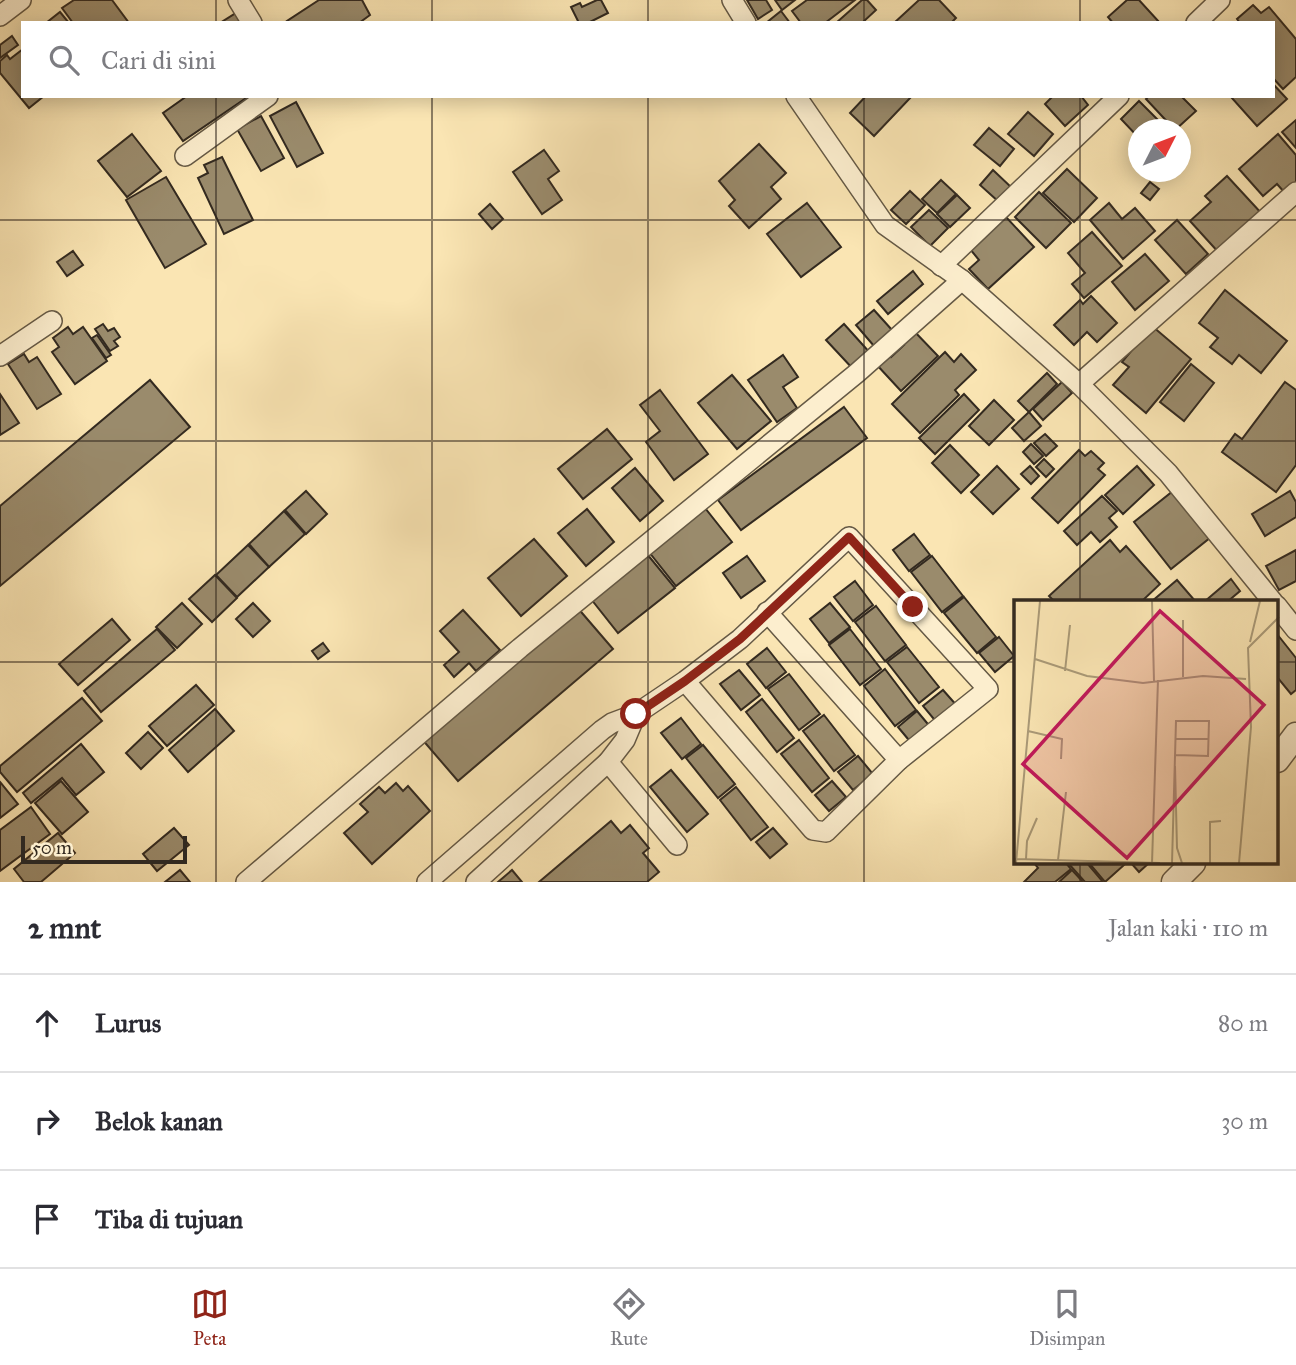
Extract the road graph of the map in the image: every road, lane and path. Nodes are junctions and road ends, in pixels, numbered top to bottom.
1 (22, 0) edge
2 (238, 0) edge
3 (732, 0) edge
4 (1220, 0) edge
5 (0, 16) edge
6 (251, 21) edge
7 (745, 21) edge
8 (1198, 21) edge
9 (265, 98) edge
10 (797, 98) edge
11 (1117, 98) edge
12 (185, 156) dead end
13 (1296, 192) edge
14 (941, 266) junction
15 (962, 280) junction
16 (52, 321) dead end
17 (0, 356) edge
18 (1079, 384) junction
19 (1271, 600) edge
20 (1278, 607) edge
21 (767, 612) junction
22 (1296, 630) edge
23 (685, 681) junction
24 (636, 714) junction
25 (1296, 734) edge
26 (1278, 759) edge
27 (899, 760) junction
28 (608, 762) junction
29 (677, 845) dead end
30 (1192, 864) edge
31 (247, 882) edge
32 (427, 882) edge
33 (476, 882) edge
34 (1174, 882) edge

1 - 5 street
2 - 6 street
3 - 7 street
4 - 8 street
9 - 12 street
10 - 14 street
11 - 14 street
13 - 18 street
14 - 15 street
15 - 18 street
15 - 31 street
16 - 17 street
18 - 19 street
20 - 22 street
21 - 23 street
21 - 27 street
21 - 27 street
23 - 24 street
23 - 27 street
24 - 28 street
24 - 32 street
25 - 26 street
28 - 29 street
28 - 33 street
30 - 34 street

